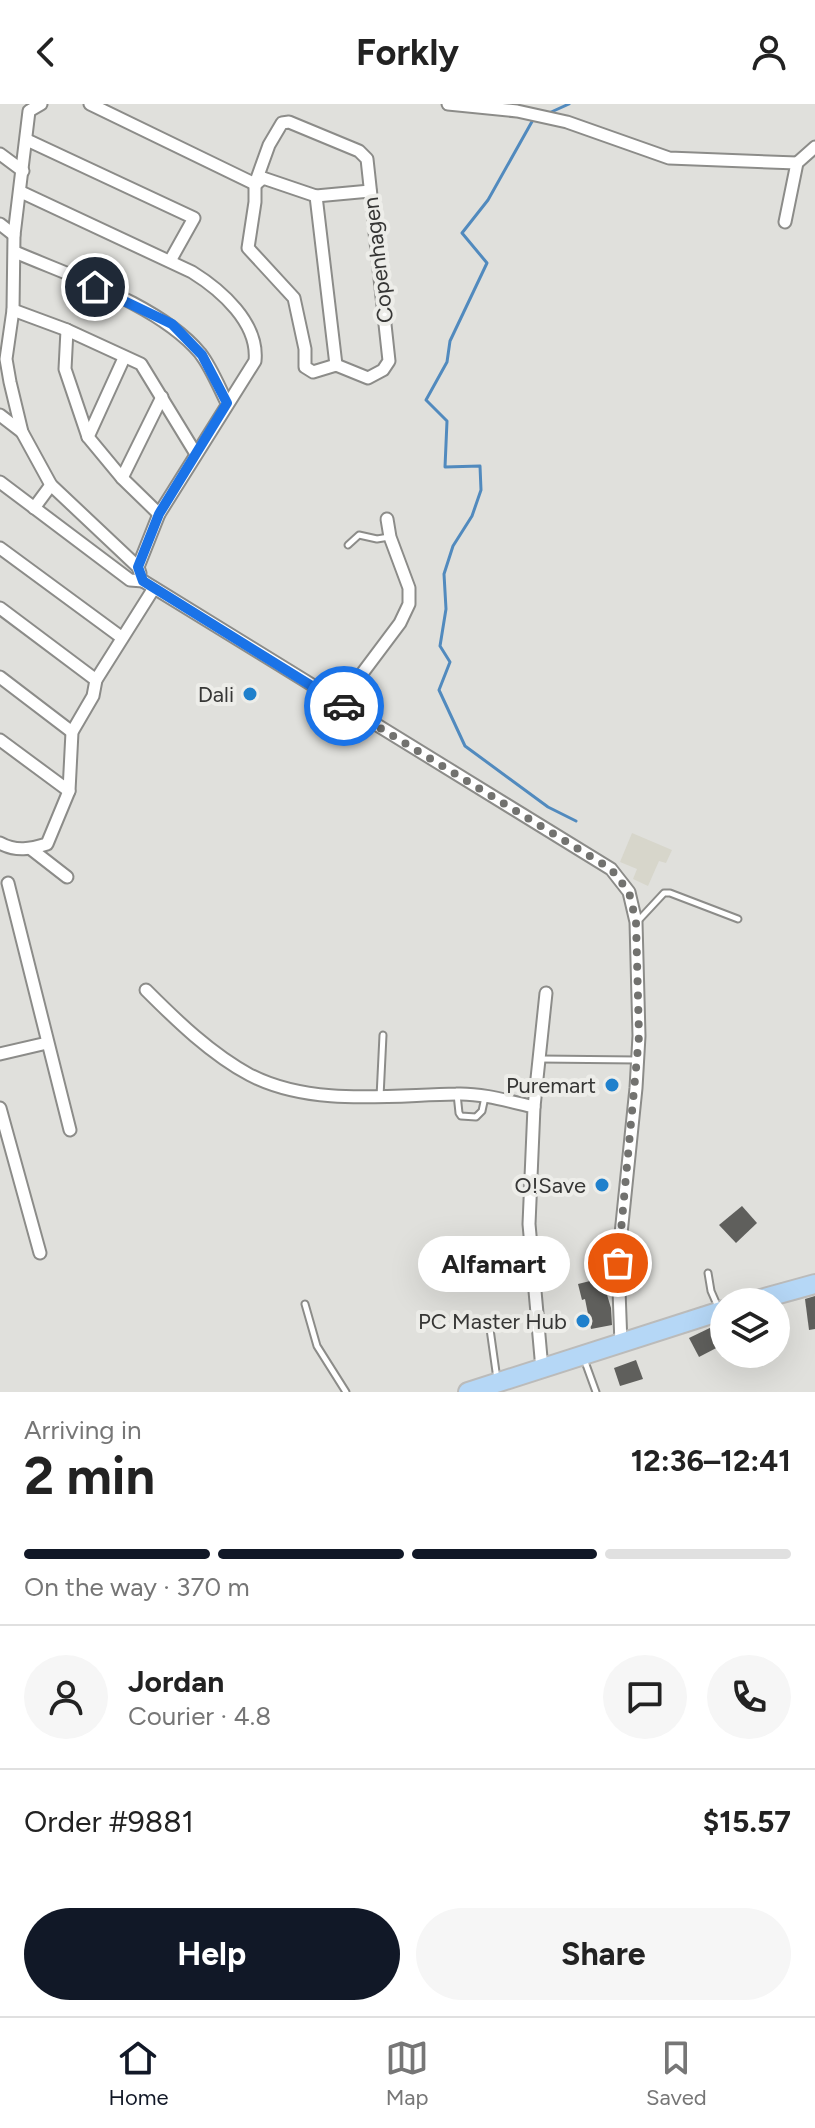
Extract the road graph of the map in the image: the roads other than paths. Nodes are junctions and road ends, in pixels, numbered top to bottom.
1 (41, 104) edge
2 (90, 104) edge
3 (448, 104) edge
4 (25, 107) edge
5 (107, 108) edge
6 (27, 140) junction
7 (815, 147) edge
8 (0, 154) edge
9 (797, 163) junction
10 (23, 171) junction
11 (255, 184) junction
12 (370, 191) junction
13 (21, 192) junction
14 (316, 196) junction
15 (785, 222) dead end
16 (0, 224) edge
17 (14, 235) junction
18 (15, 252) junction
19 (170, 261) junction
20 (0, 288) edge
21 (14, 304) junction
22 (67, 330) junction
23 (3, 356) edge
24 (124, 358) junction
25 (336, 365) junction
26 (162, 397) junction
27 (227, 403) junction
28 (0, 415) edge
29 (22, 432) junction
30 (88, 437) junction
31 (196, 454) junction
32 (122, 478) junction
33 (51, 485) junction
34 (2, 487) edge
35 (34, 508) junction
36 (159, 514) junction
37 (387, 519) dead end
38 (390, 537) junction
39 (348, 545) dead end
40 (0, 548) edge
41 (138, 567) junction
42 (143, 581) junction
43 (154, 588) junction
44 (0, 608) edge
45 (121, 637) junction
46 (0, 677) edge
47 (96, 680) junction
48 (340, 703) junction
49 (72, 732) junction
50 (0, 740) edge
51 (69, 791) junction
52 (0, 843) edge
53 (31, 849) junction
54 (67, 877) dead end
55 (8, 883) dead end
56 (738, 919) dead end
57 (636, 922) junction
58 (146, 990) dead end
59 (546, 993) dead end
60 (383, 1035) dead end
61 (47, 1043) junction
62 (0, 1054) edge
63 (540, 1059) junction
64 (638, 1060) junction
65 (457, 1094) junction
66 (485, 1096) junction
67 (380, 1098) junction
68 (534, 1107) junction
69 (0, 1108) edge
70 (70, 1130) dead end
71 (40, 1253) dead end
72 (708, 1273) dead end
73 (815, 1284) edge
74 (710, 1288) edge
75 (790, 1291) edge
76 (305, 1304) dead end
77 (710, 1315) edge
78 (490, 1329) dead end
79 (621, 1344) junction
80 (583, 1356) junction
81 (542, 1369) junction
82 (498, 1384) junction
83 (474, 1391) edge
84 (346, 1392) edge
85 (596, 1392) edge

1 - 4 street
2 - 5 street
3 - 9 street
4 - 6 street
5 - 11 street
6 - 10 street
6 - 19 street
7 - 9 street
8 - 10 street
9 - 15 street
10 - 13 street
11 - 12 street, Copenhagen
11 - 14 street
11 - 25 street
12 - 14 street
12 - 25 street, Copenhagen
13 - 17 street
13 - 19 street
14 - 25 street
16 - 17 street
17 - 18 street
18 - 21 street
18 - 27 street
19 - 27 street
20 - 21 street
21 - 22 street
21 - 23 street
22 - 24 street
22 - 30 street
23 - 29 street
24 - 26 street
24 - 30 street
26 - 31 street
26 - 32 street
27 - 31 street
28 - 29 street
29 - 33 street
30 - 32 street
31 - 36 street
32 - 36 street
33 - 35 street
33 - 41 street
34 - 35 street
35 - 42 street
36 - 41 street
37 - 38 street
38 - 39 lane
38 - 48 street
40 - 45 street
41 - 42 street
42 - 43 street
43 - 45 street
43 - 48 street
44 - 47 street
45 - 47 street
46 - 49 street
47 - 49 street
48 - 57 street
49 - 51 street
50 - 51 street
51 - 53 street
52 - 53 street
53 - 54 street
55 - 61 street
56 - 57 lane
57 - 64 street
58 - 67 street
59 - 63 street
60 - 67 lane
61 - 62 street
61 - 70 street
63 - 64 lane
63 - 68 street
64 - 79 street
65 - 66 street
65 - 66 lane
65 - 67 street
66 - 68 street
68 - 81 street
69 - 71 street
72 - 74 lane
73 - 75 main road
76 - 84 lane
77 - 79 main road
78 - 82 lane
79 - 80 main road
80 - 81 main road
80 - 85 lane
81 - 82 main road
82 - 83 main road

